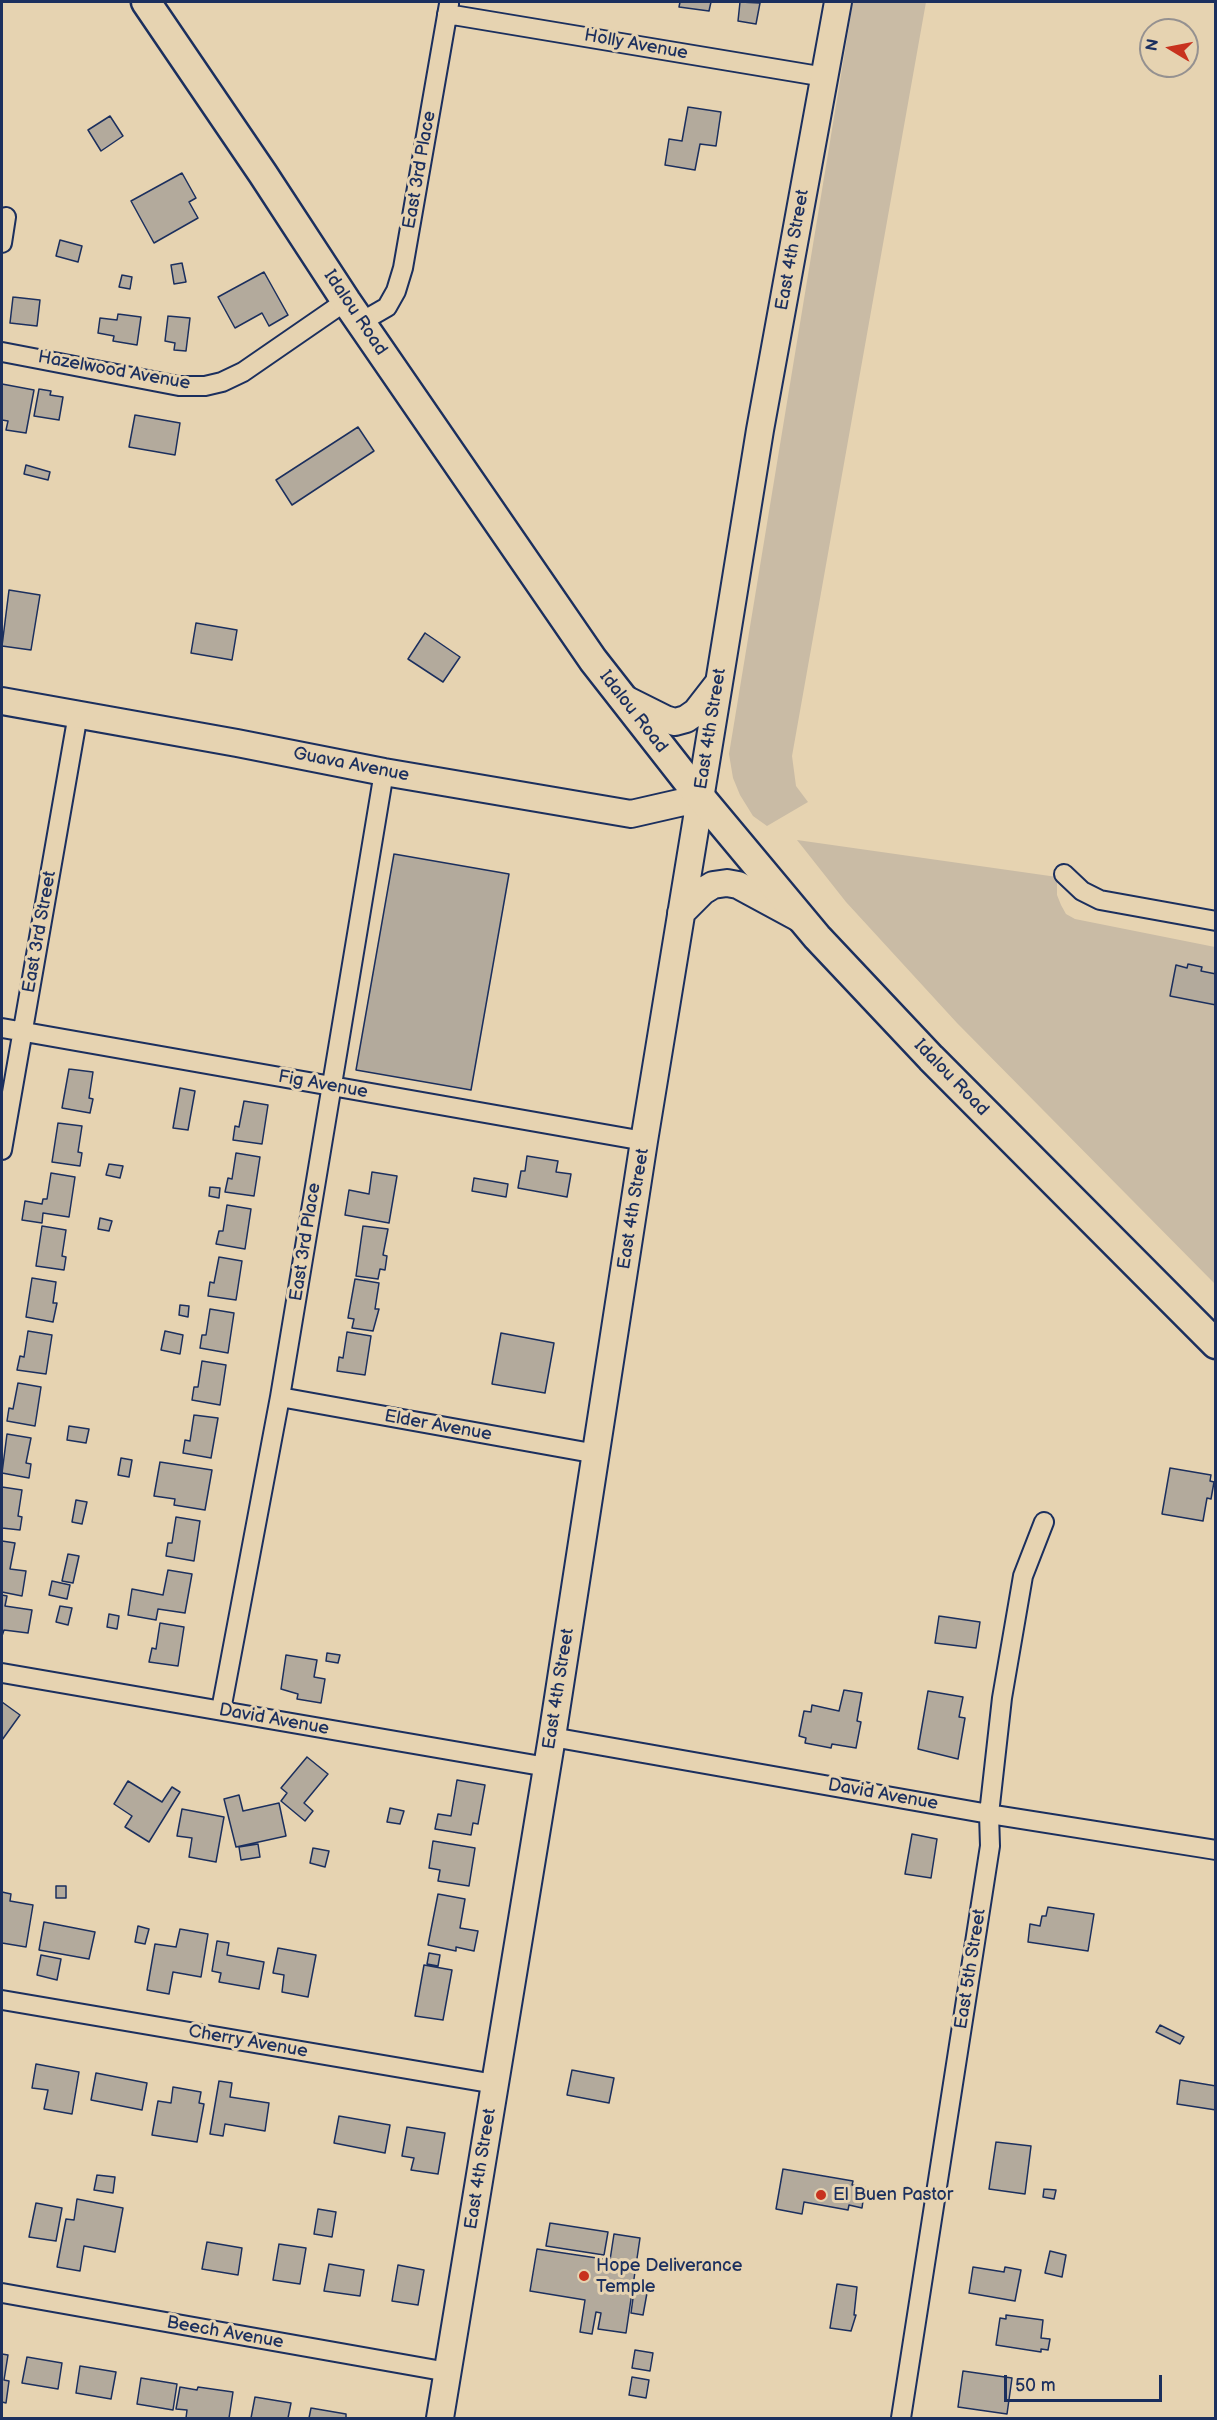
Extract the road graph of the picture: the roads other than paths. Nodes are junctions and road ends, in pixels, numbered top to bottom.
1 (146, 2) edge
2 (838, 2) edge
3 (448, 8) edge
4 (825, 77) junction
5 (6, 218) dead end
6 (2, 243) edge
7 (354, 312) junction
8 (2, 352) edge
9 (719, 683) junction
10 (621, 697) junction
11 (2, 701) edge
12 (78, 714) junction
13 (384, 772) junction
14 (701, 798) junction
15 (1064, 874) dead end
16 (681, 913) junction
17 (802, 919) junction
18 (1215, 921) edge
19 (2, 1028) edge
20 (22, 1032) junction
21 (332, 1087) junction
22 (644, 1141) junction
23 (2, 1150) edge
24 (1214, 1339) edge
25 (280, 1397) junction
26 (597, 1454) junction
27 (1044, 1522) dead end
28 (2, 1673) edge
29 (221, 1710) junction
30 (552, 1737) junction
31 (547, 1767) junction
32 (989, 1814) junction
33 (1215, 1850) edge
34 (2, 2000) edge
35 (495, 2084) junction
36 (2, 2293) edge
37 (448, 2372) junction
38 (440, 2418) edge
39 (901, 2418) edge

1 - 7 main road, Idalou Road
2 - 4 street, East 4th Street
3 - 4 street, Holly Avenue
3 - 7 street, East 3rd Place
4 - 9 street, East 4th Street
5 - 6 street
7 - 8 street, Hazelwood Avenue
7 - 10 main road, Idalou Road
9 - 10 street
9 - 14 street, East 4th Street
10 - 14 main road, Idalou Road
11 - 12 street, Guava Avenue
12 - 13 street, Guava Avenue
12 - 20 street, East 3rd Street
13 - 14 street, Guava Avenue
13 - 21 street, East 3rd Place
14 - 16 street, East 4th Street
14 - 17 main road, Idalou Road
15 - 18 street
16 - 17 street
16 - 22 street, East 4th Street
17 - 24 main road, Idalou Road
19 - 20 street, Fig Avenue
20 - 21 street, Fig Avenue
20 - 23 street, East 3rd Street
21 - 22 street, Fig Avenue
21 - 25 street, East 3rd Place
22 - 26 street, East 4th Street
25 - 26 street, Elder Avenue
25 - 29 street, East 3rd Place
26 - 30 street, East 4th Street
27 - 32 street, East 5th Street
28 - 29 street, David Avenue
29 - 31 street, David Avenue
30 - 31 street, East 4th Street
30 - 32 street, David Avenue
31 - 35 street, East 4th Street
32 - 33 street, David Avenue
32 - 39 street, East 5th Street
34 - 35 street, Cherry Avenue
35 - 37 street, East 4th Street
36 - 37 street, Beech Avenue
37 - 38 street, East 4th Street

